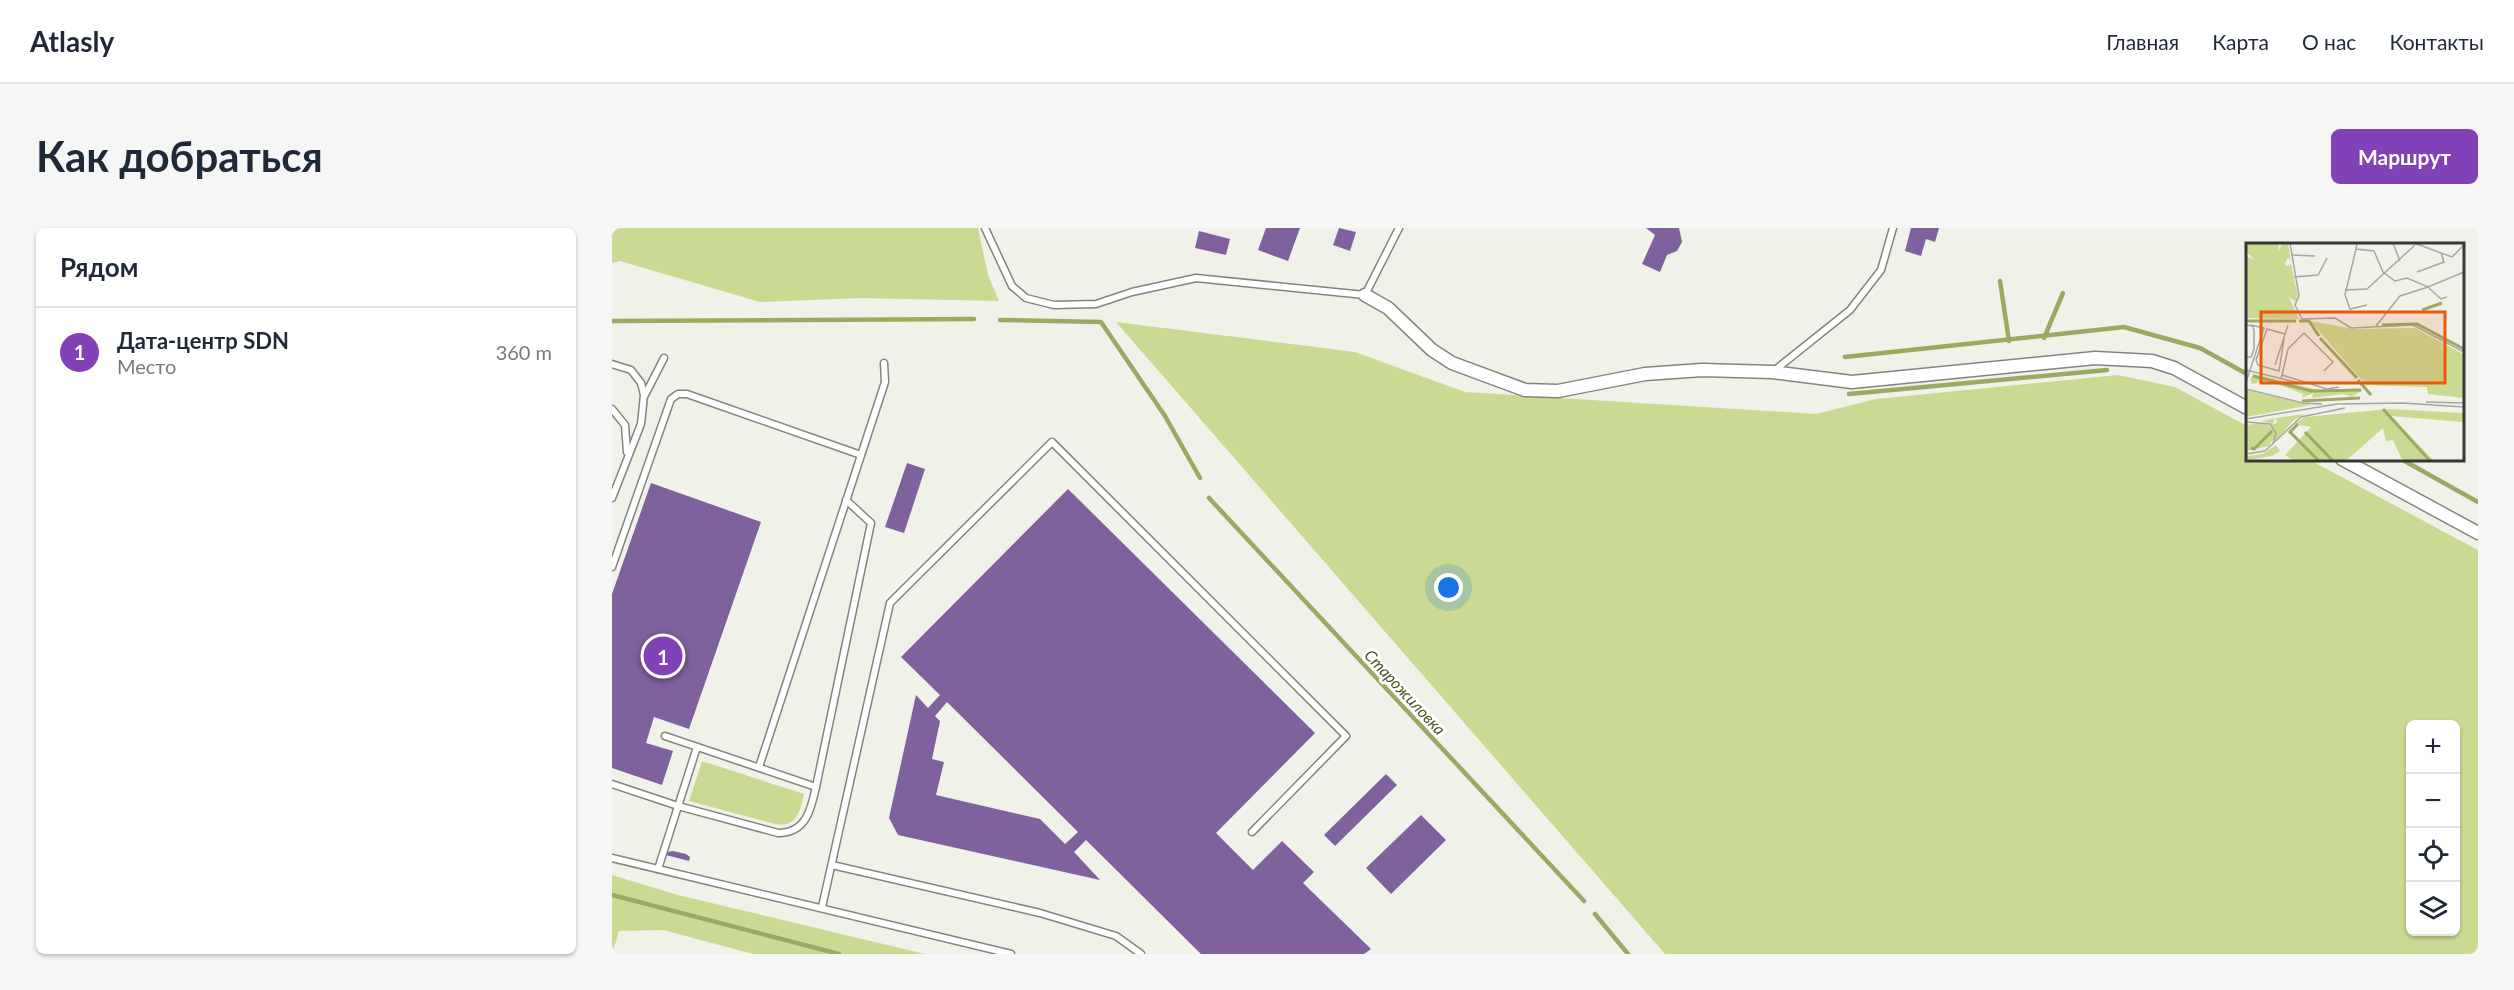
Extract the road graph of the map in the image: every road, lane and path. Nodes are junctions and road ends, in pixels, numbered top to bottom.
1 (985, 228) edge
2 (1399, 228) edge
3 (1893, 228) edge
4 (1365, 295) junction
5 (664, 358) dead end
6 (884, 363) dead end
7 (612, 364) edge
8 (1773, 372) junction
9 (644, 395) junction
10 (2246, 407) edge
11 (612, 409) edge
12 (861, 455) junction
13 (627, 456) junction
14 (2344, 460) edge
15 (612, 498) edge
16 (846, 500) junction
17 (2478, 533) edge
18 (612, 567) edge
19 (665, 736) dead end
20 (697, 747) junction
21 (759, 767) junction
22 (612, 784) edge
23 (816, 787) junction
24 (678, 806) junction
25 (1252, 832) dead end
26 (612, 858) edge
27 (832, 865) junction
28 (658, 869) junction
29 (822, 907) junction
30 (1011, 954) edge
31 (1141, 954) edge

1 - 4 lane
2 - 4 lane
3 - 8 lane
4 - 8 street
5 - 9 lane
6 - 12 lane
7 - 9 lane
8 - 10 street
9 - 13 lane
11 - 13 lane
12 - 16 lane
12 - 18 lane
13 - 15 lane
14 - 17 street
16 - 21 lane
16 - 23 lane
19 - 20 lane
20 - 21 lane
20 - 24 lane
21 - 23 lane
22 - 24 lane
23 - 24 lane
24 - 28 lane
25 - 27 lane
26 - 28 lane
27 - 29 lane
27 - 31 lane
28 - 29 lane
29 - 30 lane

